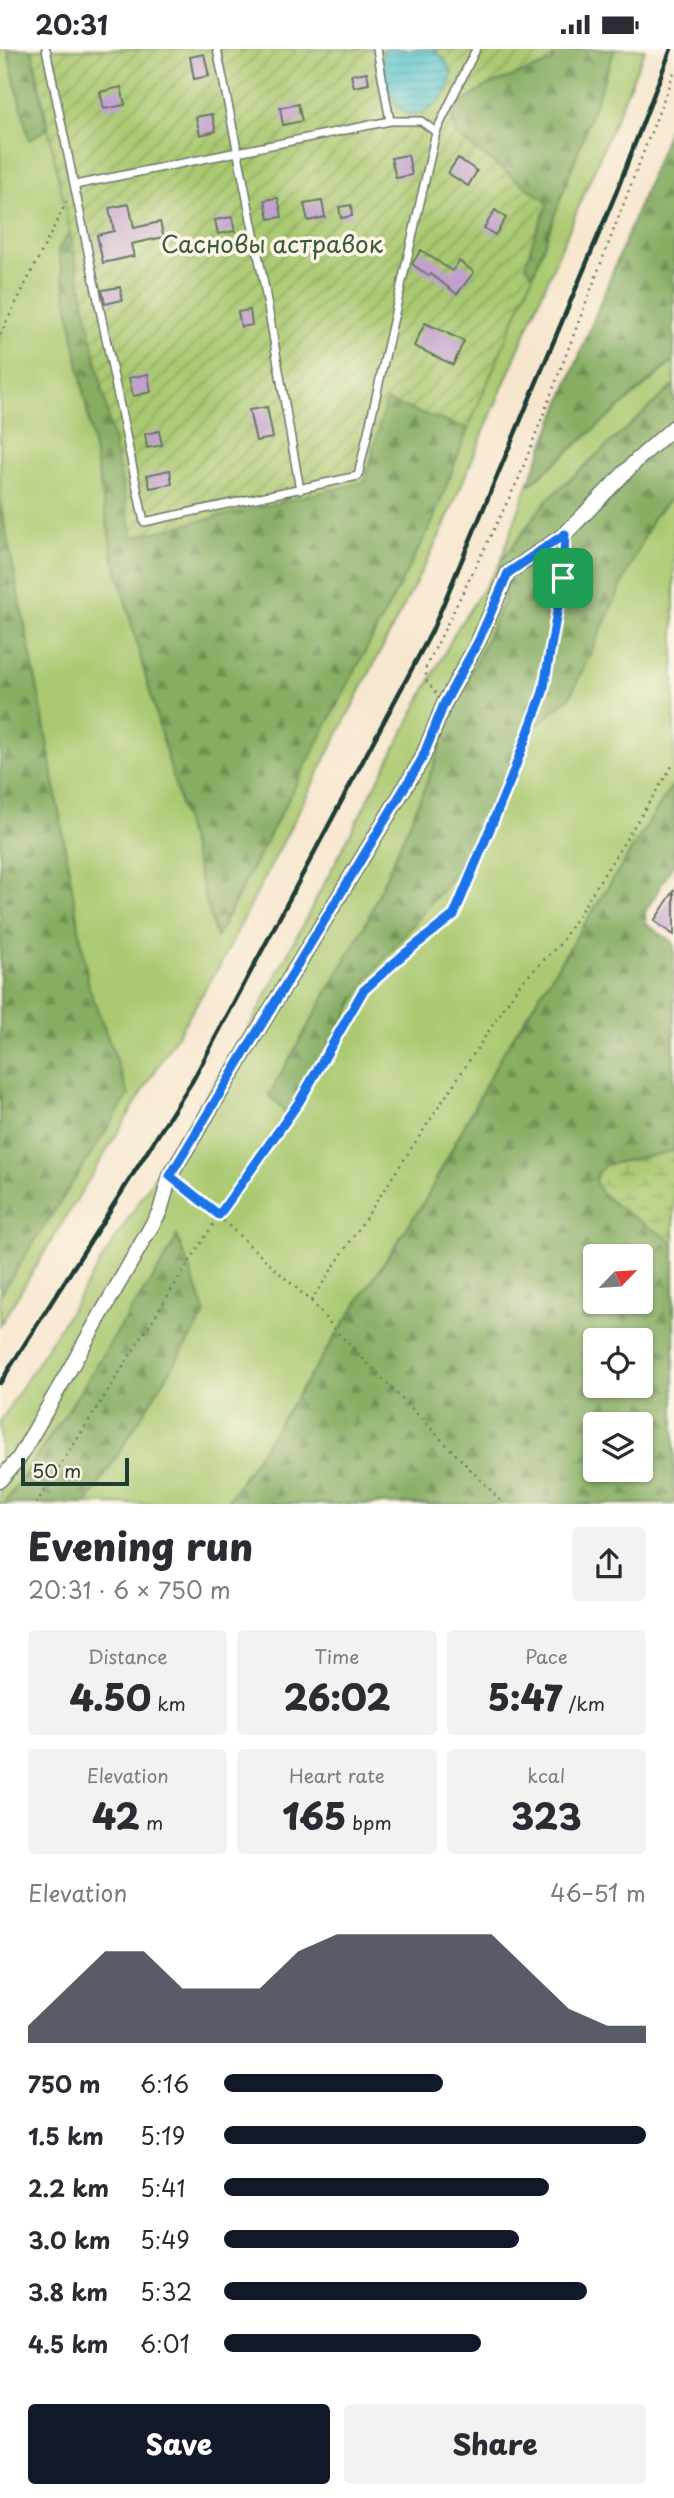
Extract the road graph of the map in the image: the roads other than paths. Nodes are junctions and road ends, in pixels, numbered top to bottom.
1 (46, 49) edge
2 (217, 49) edge
3 (377, 49) edge
4 (476, 49) edge
5 (390, 121) junction
6 (436, 132) junction
7 (237, 151) junction
8 (75, 185) junction
9 (674, 427) edge
10 (300, 490) junction
11 (0, 1480) edge

1 - 8 lane
2 - 7 lane
3 - 5 lane
4 - 6 lane
5 - 6 lane
5 - 7 lane
6 - 10 lane
7 - 8 lane
7 - 10 lane
8 - 10 lane
9 - 11 street

